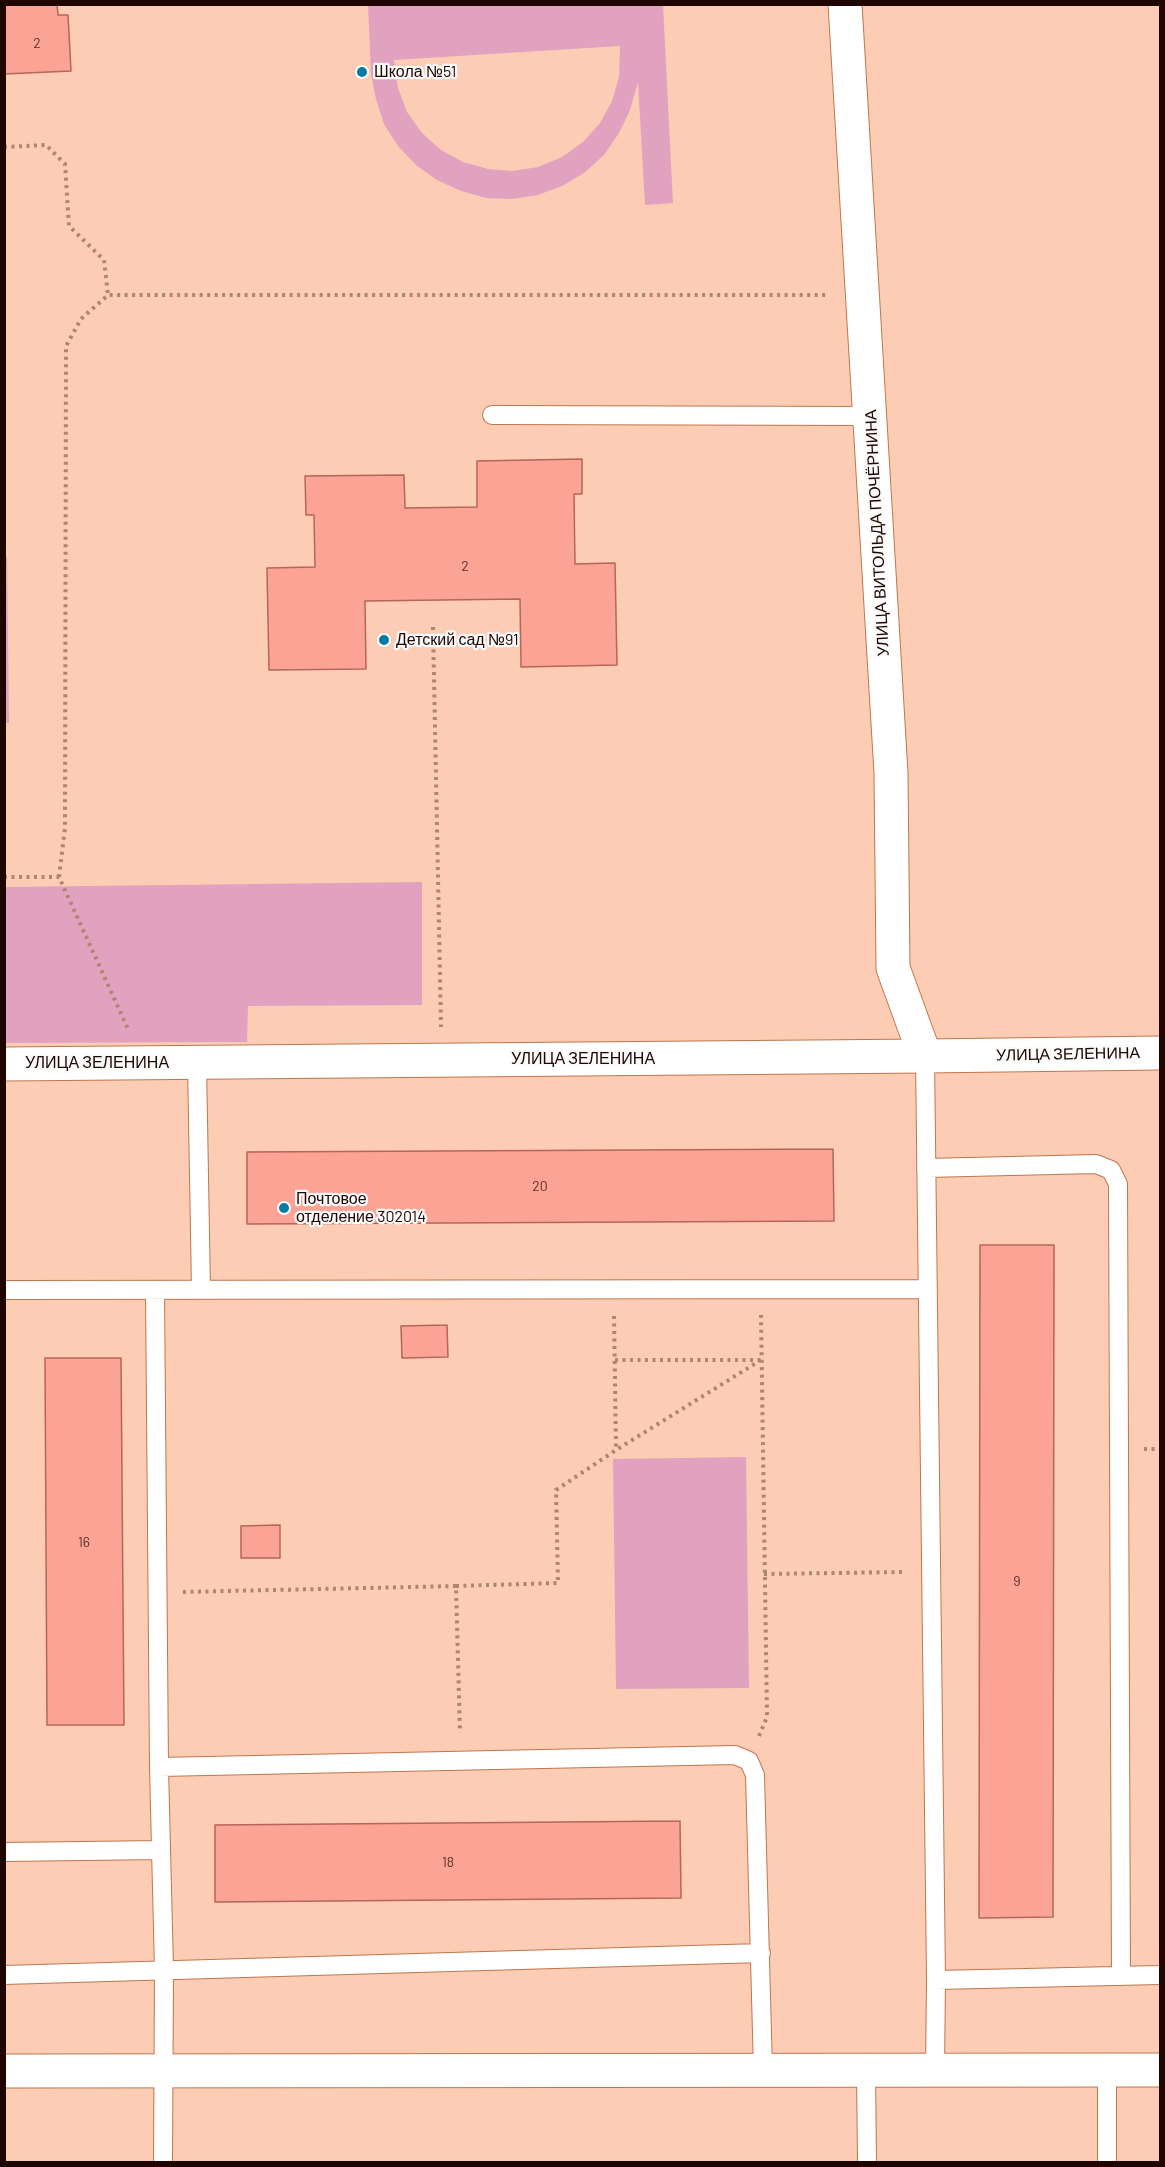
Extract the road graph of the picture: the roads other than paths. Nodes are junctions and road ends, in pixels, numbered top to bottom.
1 (845, 4) edge
2 (492, 415) dead end
3 (870, 416) junction
4 (1161, 1053) edge
5 (925, 1056) junction
6 (197, 1063) junction
7 (4, 1064) edge
8 (926, 1168) junction
9 (928, 1289) junction
10 (4, 1290) edge
11 (155, 1290) junction
12 (201, 1290) junction
13 (159, 1767) junction
14 (161, 1850) junction
15 (4, 1852) edge
16 (761, 1953) junction
17 (164, 1970) junction
18 (4, 1975) edge
19 (1161, 1975) edge
20 (1121, 1976) junction
21 (936, 1980) junction
22 (162, 2070) junction
23 (763, 2070) junction
24 (866, 2070) junction
25 (935, 2070) junction
26 (1107, 2070) junction
27 (1161, 2070) edge
28 (4, 2071) edge
29 (162, 2163) edge
30 (867, 2163) edge
31 (1107, 2163) edge

1 - 3 street, УЛИЦА ВИТОЛЬДА ПОЧЁРНИНА
2 - 3 lane
3 - 5 street, УЛИЦА ВИТОЛЬДА ПОЧЁРНИНА
4 - 5 street, УЛИЦА ЗЕЛЕНИНА
5 - 6 street, УЛИЦА ЗЕЛЕНИНА
5 - 8 lane
6 - 7 street, УЛИЦА ЗЕЛЕНИНА
6 - 12 lane
8 - 9 lane
8 - 20 lane
9 - 12 lane
9 - 21 lane
10 - 11 lane
11 - 12 lane
11 - 13 lane
13 - 14 lane
13 - 16 lane
14 - 15 lane
14 - 17 lane
16 - 17 lane
16 - 23 lane
17 - 18 lane
17 - 22 lane
19 - 20 lane
20 - 21 lane
21 - 25 lane
22 - 23 street
22 - 28 street
22 - 29 lane
23 - 24 street
24 - 25 street
24 - 30 lane
25 - 26 street
26 - 27 street
26 - 31 lane

